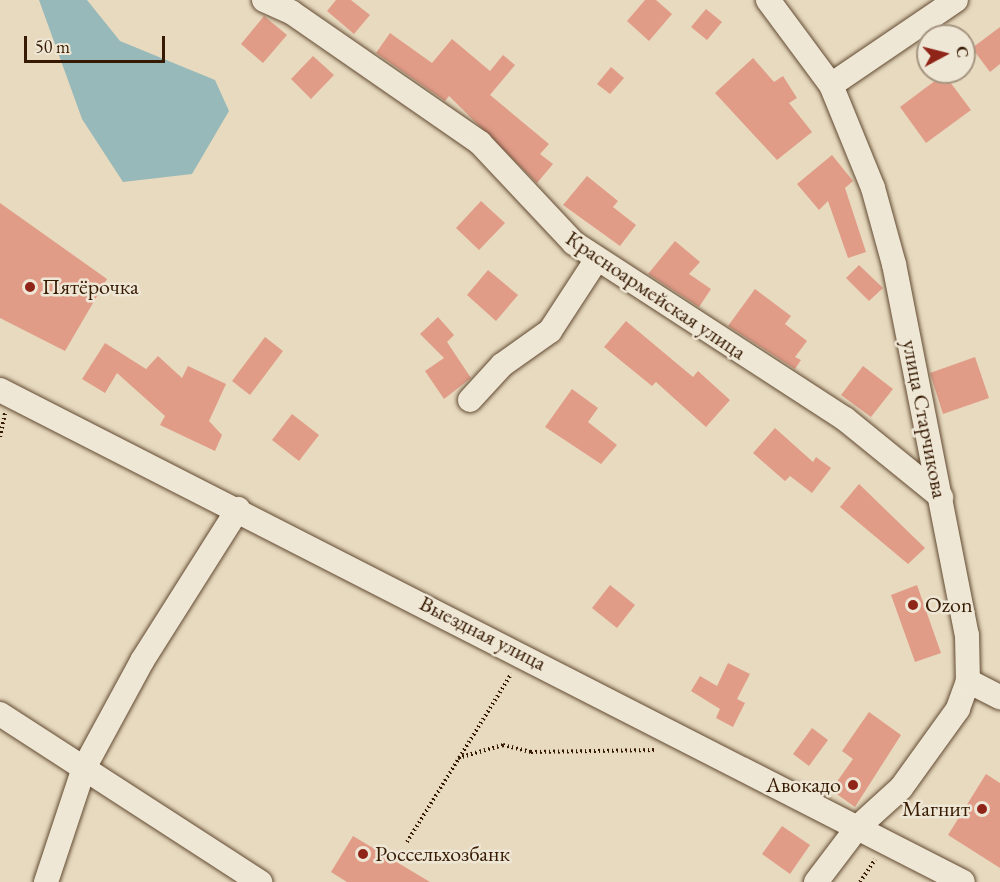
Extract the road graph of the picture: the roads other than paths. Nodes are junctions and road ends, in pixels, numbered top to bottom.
1 (264, 0) edge
2 (768, 0) edge
3 (956, 0) edge
4 (831, 85) junction
5 (597, 259) junction
6 (0, 390) edge
7 (470, 400) dead end
8 (941, 497) junction
9 (238, 509) junction
10 (968, 681) junction
11 (1000, 697) edge
12 (0, 714) edge
13 (84, 768) junction
14 (857, 828) junction
15 (46, 882) edge
16 (260, 882) edge
17 (816, 882) edge
18 (963, 882) edge

1 - 5 street, Красноармейская улица
2 - 4 street, улица Старчикова
3 - 4 street
4 - 8 street, улица Старчикова
5 - 7 street
5 - 8 street, Красноармейская улица
6 - 9 street, Выездная улица
8 - 10 street, улица Старчикова
9 - 13 street
9 - 14 street, Выездная улица
10 - 11 street
10 - 14 street, улица Старчикова
12 - 13 street
13 - 15 street
13 - 16 street
14 - 17 street, улица Старчикова
14 - 18 street, Выездная улица

